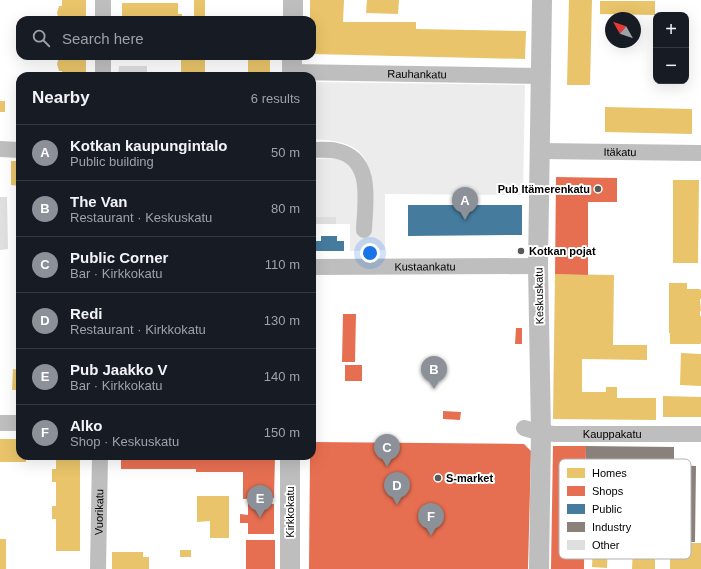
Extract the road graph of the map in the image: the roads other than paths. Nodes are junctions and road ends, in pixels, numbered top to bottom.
1 (103, 0) edge
2 (293, 0) edge
3 (542, 0) edge
4 (103, 16) edge
5 (293, 16) edge
6 (103, 60) edge
7 (292, 68) edge
8 (103, 72) edge
9 (541, 76) junction
10 (0, 149) edge
11 (16, 150) edge
12 (316, 150) edge
13 (540, 151) junction
14 (701, 153) edge
15 (364, 230) dead end
16 (538, 266) junction
17 (316, 267) edge
18 (0, 423) edge
19 (16, 423) edge
20 (532, 430) junction
21 (701, 434) edge
22 (100, 460) edge
23 (290, 460) edge
24 (98, 569) edge
25 (290, 569) edge
26 (539, 569) edge

1 - 4 street
2 - 5 main road
3 - 9 main road, Keskuskatu
6 - 8 street
7 - 9 street, Rauhankatu
9 - 13 main road, Keskuskatu
10 - 11 street
12 - 15 street
13 - 14 street, Itäkatu
13 - 16 main road, Keskuskatu
16 - 17 street, Kustaankatu
16 - 20 main road, Keskuskatu
18 - 19 street
20 - 21 street, Kauppakatu
20 - 26 main road, Keskuskatu
22 - 24 street, Vuorikatu
23 - 25 main road, Kirkkokatu

